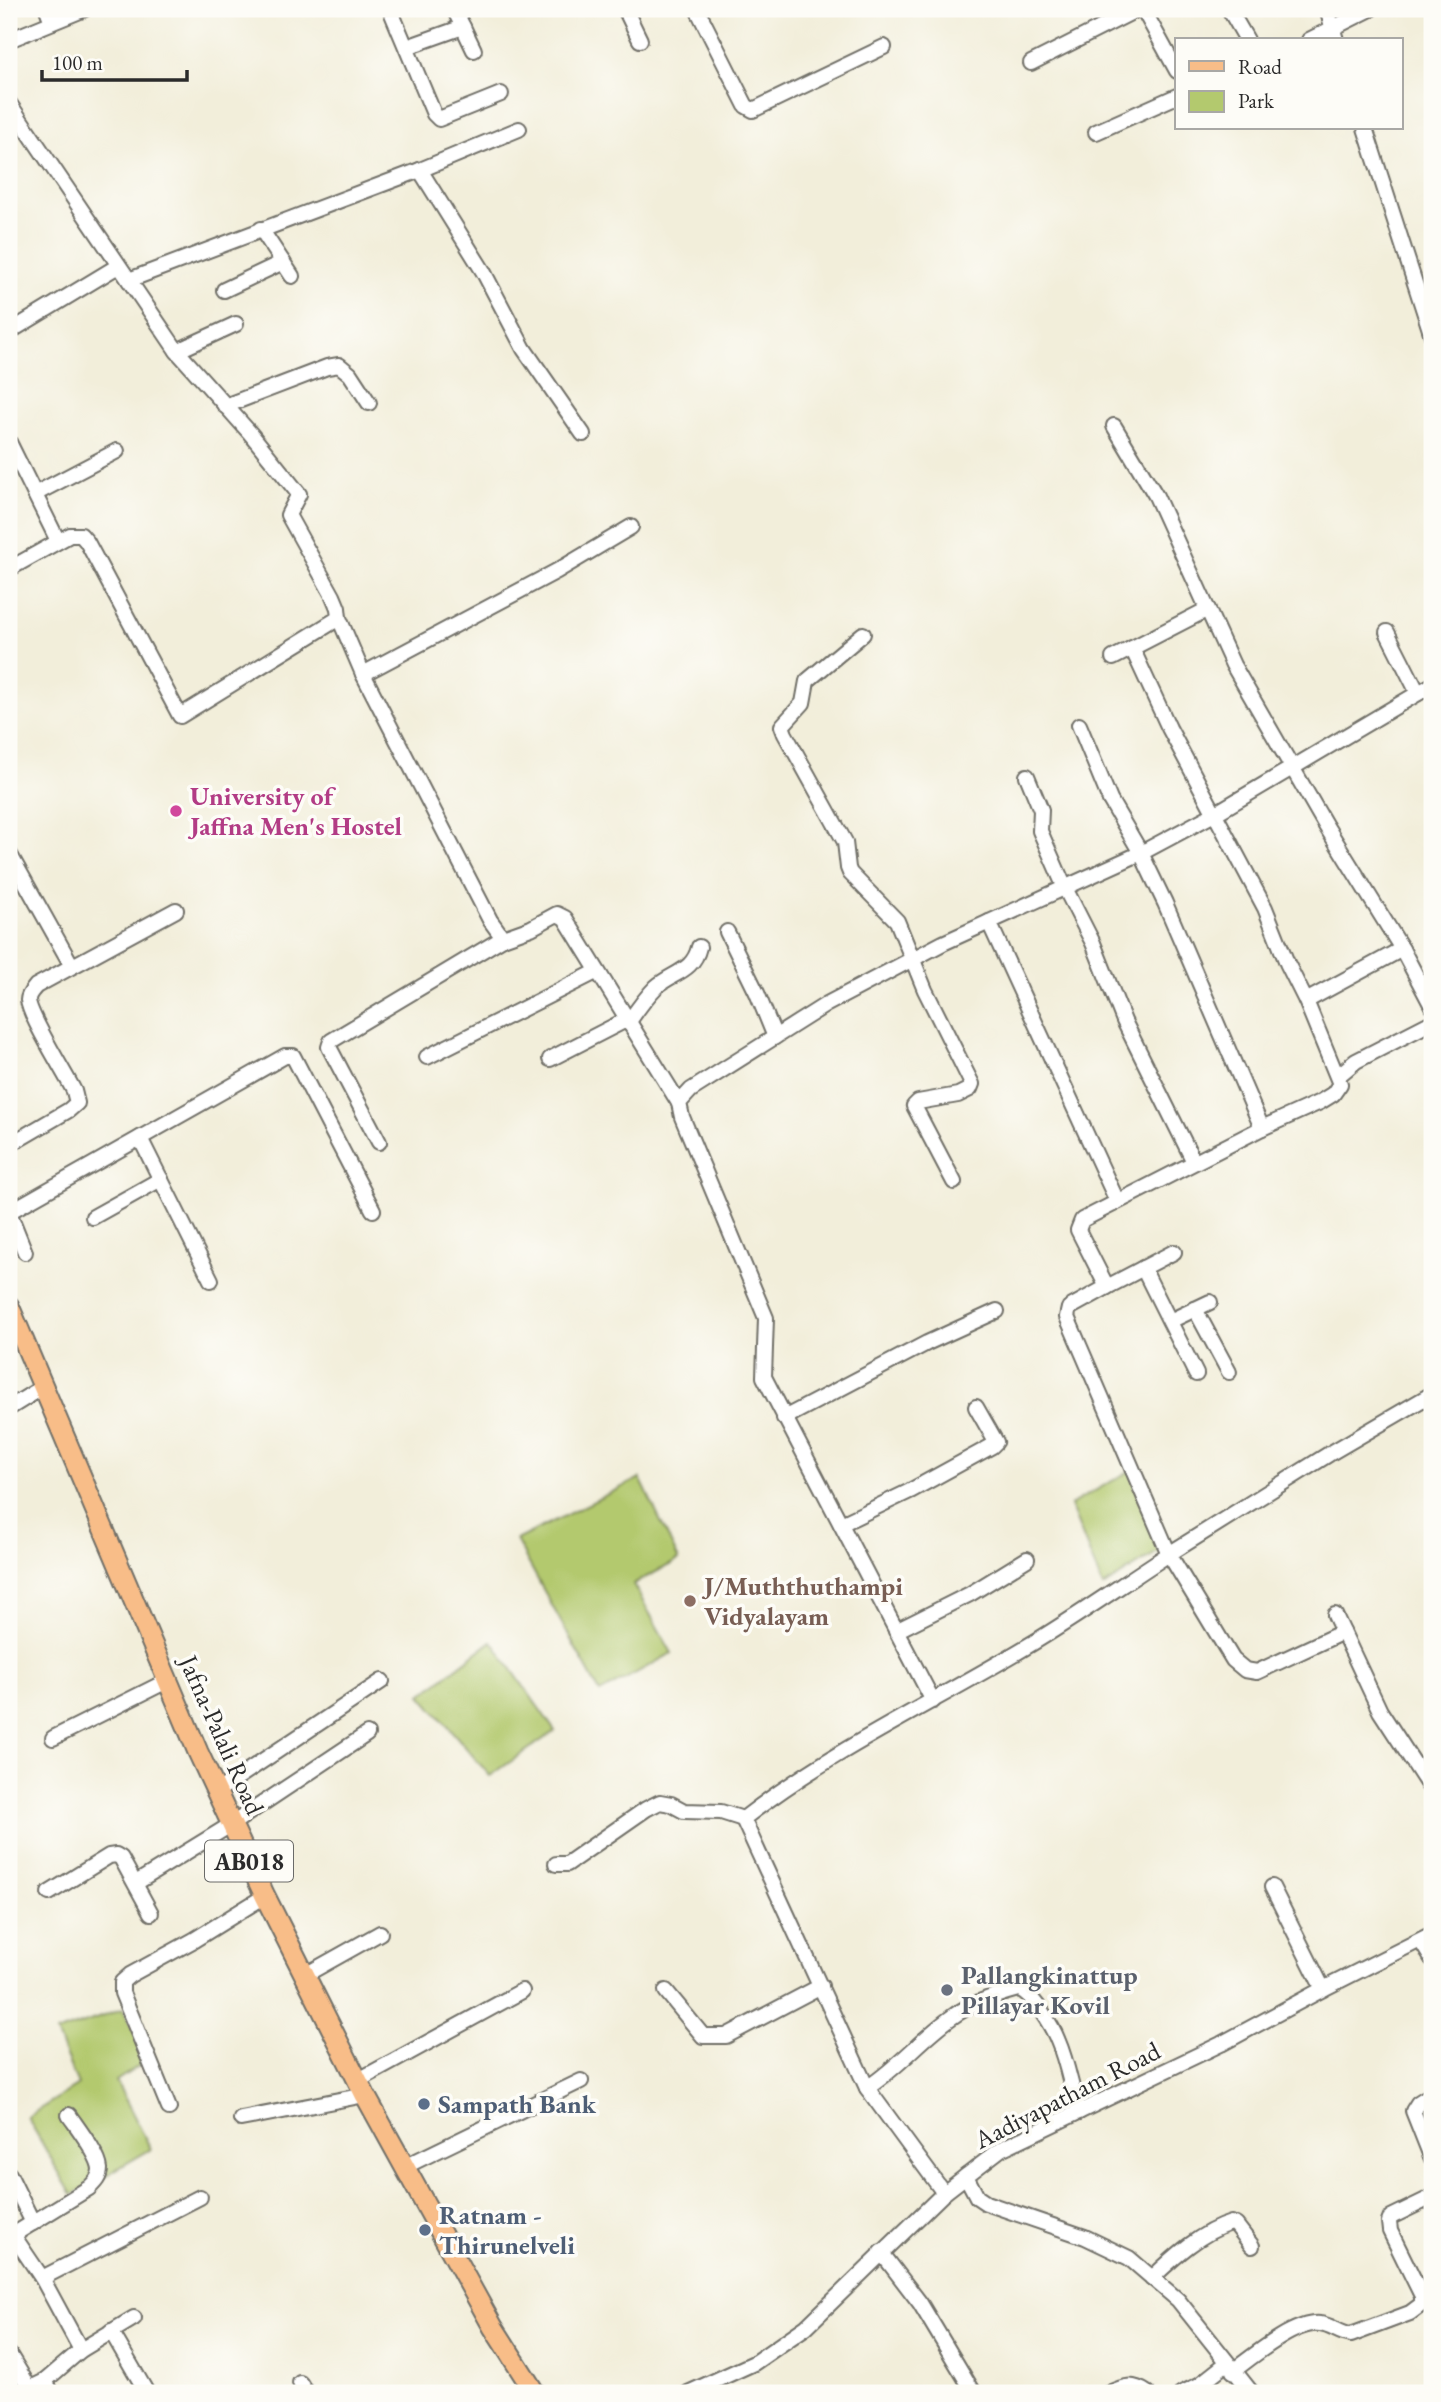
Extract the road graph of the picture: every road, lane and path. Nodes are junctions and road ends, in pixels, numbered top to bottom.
1 (85, 9) edge
2 (390, 9) edge
3 (454, 9) edge
4 (625, 9) edge
5 (697, 9) edge
6 (1141, 9) edge
7 (1229, 9) edge
8 (1327, 9) edge
9 (1371, 9) edge
10 (50, 15) edge
11 (463, 27) junction
12 (10, 35) edge
13 (1335, 35) edge
14 (1246, 38) edge
15 (639, 40) dead end
16 (407, 47) junction
17 (884, 47) dead end
18 (474, 50) dead end
19 (1031, 63) dead end
20 (1175, 68) edge
21 (501, 94) dead end
22 (1175, 97) edge
23 (9, 103) edge
24 (519, 129) dead end
25 (1366, 130) edge
26 (1096, 132) dead end
27 (420, 170) junction
28 (261, 229) junction
29 (283, 262) junction
30 (118, 266) junction
31 (292, 276) dead end
32 (129, 280) junction
33 (224, 290) dead end
34 (236, 324) dead end
35 (9, 332) edge
36 (1432, 336) edge
37 (177, 351) junction
38 (369, 403) dead end
39 (225, 406) junction
40 (1114, 426) dead end
41 (583, 434) dead end
42 (9, 442) edge
43 (117, 451) dead end
44 (35, 494) junction
45 (631, 527) dead end
46 (58, 541) junction
47 (9, 569) edge
48 (1208, 609) junction
49 (339, 618) junction
50 (1387, 632) dead end
51 (863, 634) dead end
52 (1132, 648) junction
53 (1113, 658) dead end
54 (363, 674) junction
55 (1432, 685) edge
56 (1418, 694) junction
57 (1079, 725) dead end
58 (1292, 768) junction
59 (1027, 776) dead end
60 (1216, 813) junction
61 (9, 853) edge
62 (1141, 853) junction
63 (1065, 888) junction
64 (176, 910) dead end
65 (989, 922) junction
66 (727, 932) dead end
67 (502, 938) junction
68 (699, 947) dead end
69 (1402, 949) junction
70 (912, 959) junction
71 (72, 966) junction
72 (596, 972) junction
73 (1306, 1001) junction
74 (1432, 1006) edge
75 (627, 1021) junction
76 (1432, 1022) edge
77 (775, 1037) junction
78 (427, 1057) dead end
79 (550, 1059) dead end
80 (1338, 1076) junction
81 (679, 1103) junction
82 (1262, 1128) junction
83 (140, 1138) junction
84 (379, 1142) dead end
85 (9, 1145) edge
86 (1194, 1162) junction
87 (160, 1179) junction
88 (954, 1182) dead end
89 (1117, 1201) junction
90 (373, 1210) dead end
91 (9, 1212) edge
92 (93, 1217) dead end
93 (25, 1252) dead end
94 (1174, 1252) dead end
95 (1143, 1268) junction
96 (211, 1280) dead end
97 (1107, 1287) junction
98 (1210, 1302) dead end
99 (1195, 1309) junction
100 (9, 1310) edge
101 (997, 1311) dead end
102 (1170, 1321) junction
103 (1229, 1372) dead end
104 (1196, 1374) dead end
105 (43, 1387) junction
106 (1432, 1394) edge
107 (976, 1407) dead end
108 (9, 1408) edge
109 (784, 1418) junction
110 (841, 1524) junction
111 (1169, 1554) junction
112 (1027, 1559) dead end
113 (1335, 1615) dead end
114 (896, 1631) junction
115 (1343, 1632) junction
116 (169, 1680) junction
117 (382, 1681) dead end
118 (933, 1701) junction
119 (368, 1734) dead end
120 (53, 1738) dead end
121 (1432, 1791) edge
122 (216, 1792) junction
123 (743, 1819) junction
124 (232, 1824) junction
125 (556, 1864) dead end
126 (136, 1883) junction
127 (1272, 1887) dead end
128 (49, 1893) dead end
129 (265, 1896) junction
130 (151, 1913) dead end
131 (380, 1933) dead end
132 (1426, 1937) edge
133 (1432, 1959) edge
134 (305, 1975) junction
135 (821, 1986) junction
136 (1322, 1989) junction
137 (522, 1991) dead end
138 (666, 1991) dead end
139 (581, 2081) dead end
140 (362, 2087) junction
141 (867, 2088) junction
142 (1432, 2094) edge
143 (169, 2108) dead end
144 (1079, 2112) junction
145 (69, 2115) dead end
146 (241, 2119) dead end
147 (1432, 2159) edge
148 (406, 2166) junction
149 (9, 2174) edge
150 (966, 2176) junction
151 (944, 2193) junction
152 (200, 2197) dead end
153 (1432, 2197) edge
154 (33, 2223) junction
155 (11, 2234) edge
156 (1252, 2246) dead end
157 (881, 2252) junction
158 (42, 2278) junction
159 (1152, 2278) junction
160 (134, 2318) dead end
161 (111, 2331) junction
162 (81, 2350) junction
163 (9, 2354) edge
164 (1230, 2367) junction
165 (724, 2377) junction
166 (48, 2387) edge
167 (25, 2390) edge
168 (147, 2393) edge
169 (535, 2393) edge
170 (688, 2393) edge
171 (728, 2393) edge
172 (974, 2393) edge
173 (1109, 2393) edge
174 (1147, 2393) edge
175 (1182, 2393) edge
176 (1252, 2393) edge

1 - 10 street
2 - 16 street
3 - 11 street
4 - 15 street
5 - 17 street
6 - 19 street
6 - 20 street
7 - 14 street
8 - 13 street
9 - 13 street
10 - 12 street
11 - 16 street
11 - 18 street
16 - 21 street
22 - 26 street
23 - 30 street
24 - 27 street
25 - 36 street
27 - 28 street
27 - 41 street
28 - 29 street
28 - 32 street
29 - 31 street
29 - 33 street
30 - 32 street
30 - 35 street
32 - 37 street
34 - 37 street
37 - 39 street
38 - 39 street
39 - 49 street
40 - 48 street
42 - 44 street
43 - 44 street
44 - 46 street
45 - 54 street
46 - 47 street
46 - 49 street
48 - 52 street
48 - 58 street
49 - 54 street
50 - 56 street
51 - 70 street
52 - 53 street
52 - 60 street
54 - 67 street
55 - 56 street
56 - 58 street
57 - 62 street
58 - 60 street
58 - 69 street
59 - 63 street
60 - 62 street
60 - 73 street
61 - 71 street
62 - 63 street
62 - 82 street
63 - 65 street
63 - 86 street
64 - 71 street
65 - 70 street
65 - 89 street
66 - 77 street
67 - 72 street
67 - 84 street
68 - 75 street
69 - 73 street
69 - 74 street
70 - 77 street
70 - 88 street
71 - 85 street
72 - 75 street
72 - 78 street
73 - 80 street
75 - 79 street
75 - 81 street
76 - 80 street
77 - 81 street
80 - 82 street
81 - 109 street
82 - 86 street
83 - 87 street
83 - 90 street
83 - 91 street
86 - 89 street
87 - 92 street
87 - 96 street
89 - 97 street
91 - 93 street
94 - 95 street
95 - 97 street
95 - 102 street
97 - 111 street
98 - 99 street
99 - 102 street
99 - 103 street
100 - 105 main road, Jafna-Palali Road / AB018
101 - 109 street
102 - 104 street
105 - 108 street
105 - 116 main road, Jafna-Palali Road / AB018
106 - 111 street
107 - 110 street
109 - 110 street
110 - 114 street
111 - 115 street
111 - 118 street
112 - 114 street
113 - 115 street
114 - 118 street
115 - 121 street
116 - 120 street
116 - 122 main road, Jafna-Palali Road / AB018
117 - 122 street
118 - 123 street
119 - 124 street
122 - 124 main road, Jafna-Palali Road / AB018
123 - 125 street
123 - 135 street
124 - 126 street
124 - 129 main road, Jafna-Palali Road / AB018
126 - 128 street
126 - 130 street
127 - 136 street
129 - 134 main road, Jafna-Palali Road / AB018
129 - 143 street
131 - 134 street
132 - 133 street
132 - 136 street, Aadiyapatham Road
134 - 140 main road, Jafna-Palali Road / AB018
135 - 138 street
135 - 141 street
136 - 144 street, Aadiyapatham Road
137 - 140 street
139 - 148 street
140 - 146 street
140 - 148 main road, Jafna-Palali Road / AB018
141 - 144 street
141 - 151 street
142 - 147 street
144 - 150 street, Aadiyapatham Road
145 - 154 street
148 - 169 main road, Jafna-Palali Road / AB018
149 - 154 street
150 - 151 street, Aadiyapatham Road
150 - 159 street
151 - 157 street, Aadiyapatham Road
152 - 158 street
153 - 164 street
154 - 155 street
155 - 158 street
156 - 159 street
157 - 165 street, Aadiyapatham Road
157 - 172 street
158 - 162 street
159 - 164 street
160 - 161 street
161 - 162 street
161 - 168 street
162 - 166 street
163 - 167 street
164 - 175 street
164 - 176 street
165 - 170 street, Aadiyapatham Road
165 - 171 street
166 - 167 street
173 - 174 street

